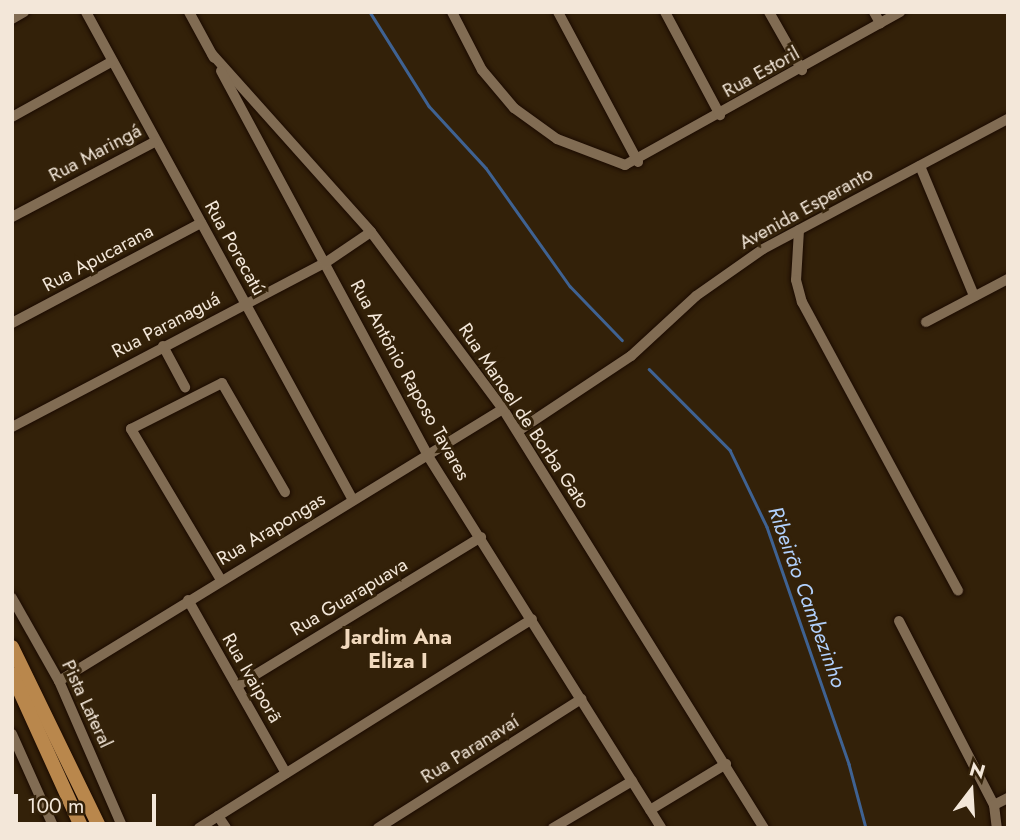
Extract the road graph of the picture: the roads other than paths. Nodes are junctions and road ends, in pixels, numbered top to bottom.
1 (24, 12) edge
2 (86, 12) edge
3 (189, 12) edge
4 (452, 12) edge
5 (558, 12) edge
6 (665, 12) edge
7 (769, 12) edge
8 (874, 12) edge
9 (900, 12) edge
10 (12, 19) edge
11 (880, 23) junction
12 (212, 54) junction
13 (113, 61) junction
14 (802, 70) junction
15 (720, 115) junction
16 (12, 117) edge
17 (1008, 119) edge
18 (156, 141) junction
19 (638, 162) junction
20 (920, 166) junction
21 (12, 217) edge
22 (201, 223) junction
23 (799, 230) junction
24 (371, 232) junction
25 (325, 263) junction
26 (1008, 279) edge
27 (974, 296) junction
28 (244, 303) junction
29 (926, 322) dead end
30 (12, 323) edge
31 (163, 346) junction
32 (185, 387) dead end
33 (503, 409) junction
34 (12, 427) edge
35 (518, 431) junction
36 (428, 456) junction
37 (285, 492) dead end
38 (353, 500) junction
39 (481, 537) junction
40 (221, 580) junction
41 (958, 591) dead end
42 (12, 598) edge
43 (188, 600) junction
44 (531, 619) junction
45 (899, 621) dead end
46 (12, 646) edge
47 (12, 674) edge
48 (59, 681) junction
49 (236, 686) junction
50 (581, 699) junction
51 (12, 734) edge
52 (726, 764) junction
53 (286, 773) junction
54 (632, 781) junction
55 (1008, 798) edge
56 (994, 805) junction
57 (650, 810) junction
58 (218, 816) junction
59 (54, 828) edge
60 (82, 828) edge
61 (100, 828) edge
62 (123, 828) edge
63 (199, 828) edge
64 (226, 828) edge
65 (378, 828) edge
66 (553, 828) edge
67 (660, 828) edge
68 (764, 828) edge
69 (997, 828) edge

1 - 10 street
2 - 13 street, Rua Porecatú
3 - 12 street, Rua Antônio Raposo Tavares
4 - 19 street
5 - 19 street
6 - 15 street
7 - 14 street
8 - 11 street
9 - 11 street, Rua Estoril
11 - 14 street, Rua Estoril
12 - 24 street, Rua Manoel de Borba Gato
12 - 25 street, Rua Antônio Raposo Tavares
13 - 16 street
13 - 18 street, Rua Porecatú
14 - 15 street, Rua Estoril
15 - 19 street, Rua Estoril
17 - 20 street, Avenida Esperanto
18 - 21 street, Rua Maringá
18 - 22 street, Rua Porecatú
20 - 23 street, Avenida Esperanto
20 - 27 street
22 - 28 street, Rua Porecatú
22 - 30 street, Rua Apucarana
23 - 35 street, Avenida Esperanto
23 - 41 street
24 - 25 street, Rua Paranaguá
24 - 33 street, Rua Manoel de Borba Gato
25 - 28 street, Rua Paranaguá
25 - 36 street, Rua Antônio Raposo Tavares
26 - 27 street
27 - 29 street
28 - 31 street, Rua Paranaguá
28 - 38 street, Rua Porecatú
31 - 32 street
31 - 34 street, Rua Paranaguá
33 - 35 street, Rua Manoel de Borba Gato
33 - 36 street, Rua Arapongas
35 - 52 street, Rua Manoel de Borba Gato
36 - 38 street, Rua Arapongas
36 - 39 street, Rua Antônio Raposo Tavares
37 - 40 street
38 - 40 street, Rua Arapongas
39 - 44 street, Rua Antônio Raposo Tavares
39 - 49 street, Rua Guarapuava
40 - 43 street, Rua Arapongas
42 - 48 street, Pista Lateral
43 - 48 street, Rua Arapongas
43 - 49 street, Rua Ivaiporã
44 - 50 street, Rua Antônio Raposo Tavares
44 - 53 street
45 - 56 street
46 - 61 highway
47 - 60 highway
48 - 62 street, Pista Lateral
49 - 53 street, Rua Ivaiporã
50 - 54 street, Rua Antônio Raposo Tavares
50 - 65 street, Rua Paranavaí
51 - 59 street
52 - 57 street
52 - 68 street, Rua Manoel de Borba Gato
53 - 58 street
54 - 57 street, Rua Antônio Raposo Tavares
54 - 66 street
55 - 56 street
56 - 69 street
57 - 67 street, Rua Antônio Raposo Tavares
58 - 63 street
58 - 64 street

